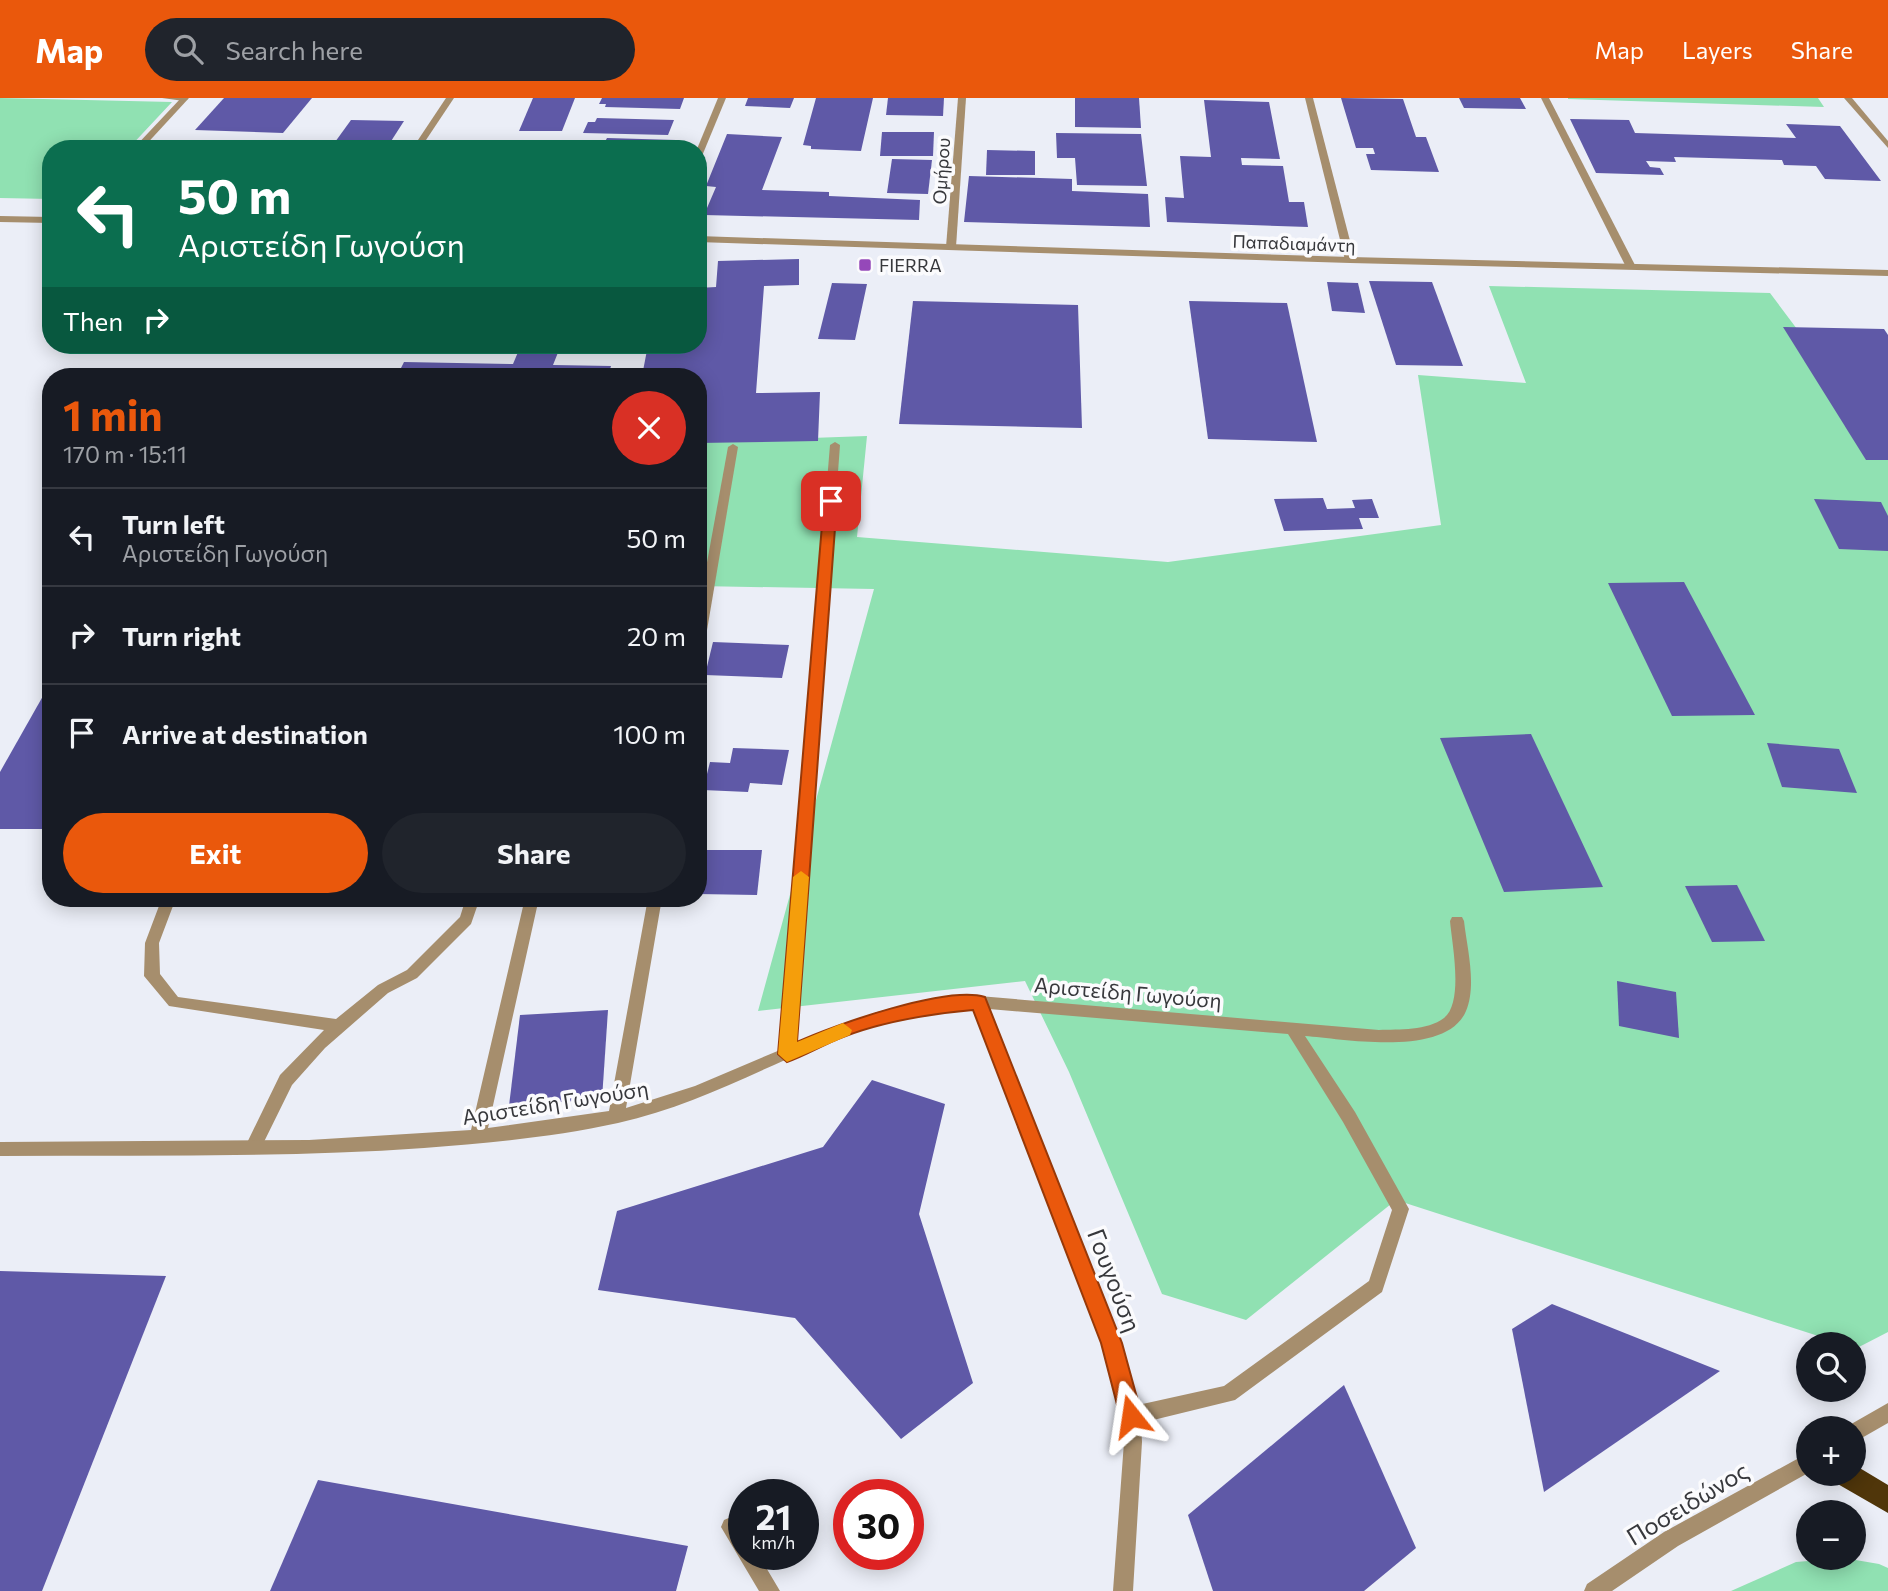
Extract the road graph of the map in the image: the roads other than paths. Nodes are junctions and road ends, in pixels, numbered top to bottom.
1 (166, 98) edge
2 (184, 98) edge
3 (450, 98) edge
4 (722, 98) edge
5 (962, 98) edge
6 (1309, 98) edge
7 (1545, 98) edge
8 (1848, 98) edge
9 (145, 140) edge
10 (422, 140) edge
11 (705, 140) edge
12 (1888, 146) edge
13 (0, 219) edge
14 (42, 220) edge
15 (707, 239) edge
16 (951, 247) junction
17 (1350, 260) junction
18 (1631, 267) junction
19 (1888, 272) edge
20 (835, 445) dead end
21 (733, 447) dead end
22 (707, 596) edge
23 (166, 907) edge
24 (470, 907) edge
25 (530, 907) edge
26 (653, 907) edge
27 (1457, 921) dead end
28 (979, 1002) junction
29 (339, 1026) junction
30 (1292, 1028) junction
31 (787, 1054) junction
32 (617, 1117) junction
33 (478, 1136) junction
34 (253, 1147) junction
35 (0, 1149) edge
36 (1888, 1412) edge
37 (1131, 1416) junction
38 (1866, 1426) edge
39 (1796, 1469) edge
40 (1865, 1486) edge
41 (1888, 1500) edge
42 (757, 1570) edge
43 (770, 1591) edge
44 (1123, 1591) edge
45 (1594, 1591) edge

1 - 2 street
2 - 9 street
3 - 10 street
4 - 11 street
5 - 16 street, Ομήρου
6 - 17 street
7 - 18 street
8 - 12 street
13 - 14 street
15 - 16 street, Παπαδιαμάντη
16 - 17 street, Παπαδιαμάντη
17 - 18 street, Παπαδιαμάντη
18 - 19 street, Παπαδιαμάντη
20 - 31 street
21 - 22 street
23 - 29 street
24 - 29 street
25 - 33 street
26 - 32 street
27 - 30 street, Αριστείδη Γωγούση
28 - 30 street, Αριστείδη Γωγούση
28 - 31 street, Αριστείδη Γωγούση
28 - 37 street, Γουγούση
29 - 34 street
30 - 37 street
31 - 32 street, Αριστείδη Γωγούση
32 - 33 street, Αριστείδη Γωγούση
33 - 34 street, Αριστείδη Γωγούση
34 - 35 street, Αριστείδη Γωγούση
36 - 38 street
37 - 44 street, Γουγούση
39 - 45 street, Ποσειδώνος
40 - 41 highway
42 - 43 street

